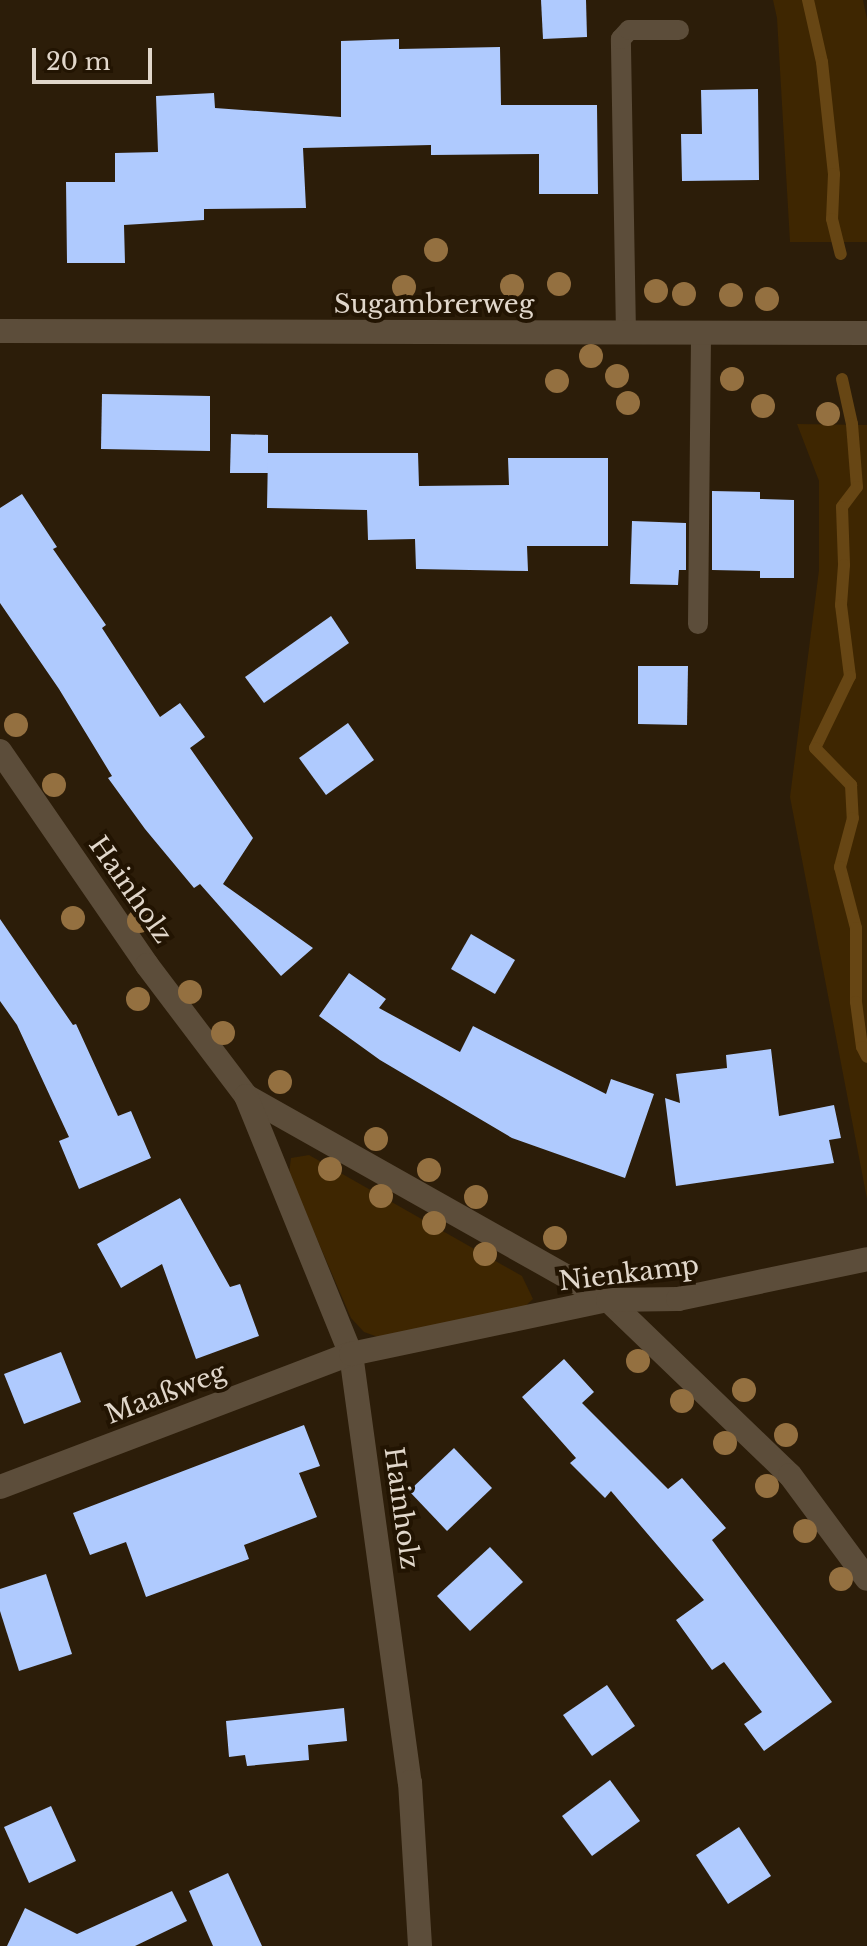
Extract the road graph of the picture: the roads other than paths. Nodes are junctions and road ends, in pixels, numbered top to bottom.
1 (679, 30) dead end
2 (0, 331) edge
3 (701, 333) junction
4 (867, 333) edge
5 (626, 334) junction
6 (698, 624) dead end
7 (0, 751) edge
8 (246, 1096) junction
9 (867, 1259) edge
10 (608, 1300) junction
11 (351, 1354) junction
12 (0, 1487) edge
13 (867, 1579) edge
14 (420, 1946) edge

1 - 5 lane
2 - 5 street, Sugambrerweg
3 - 4 street, Sugambrerweg
3 - 5 street, Sugambrerweg
3 - 6 lane
7 - 8 street, Hainholz
8 - 10 street, Hainholz
8 - 11 street, Hainholz
9 - 10 street, Nienkamp
10 - 11 street, Nienkamp
10 - 13 street, Hainholz
11 - 12 street, Maaßweg
11 - 14 street, Hainholz

